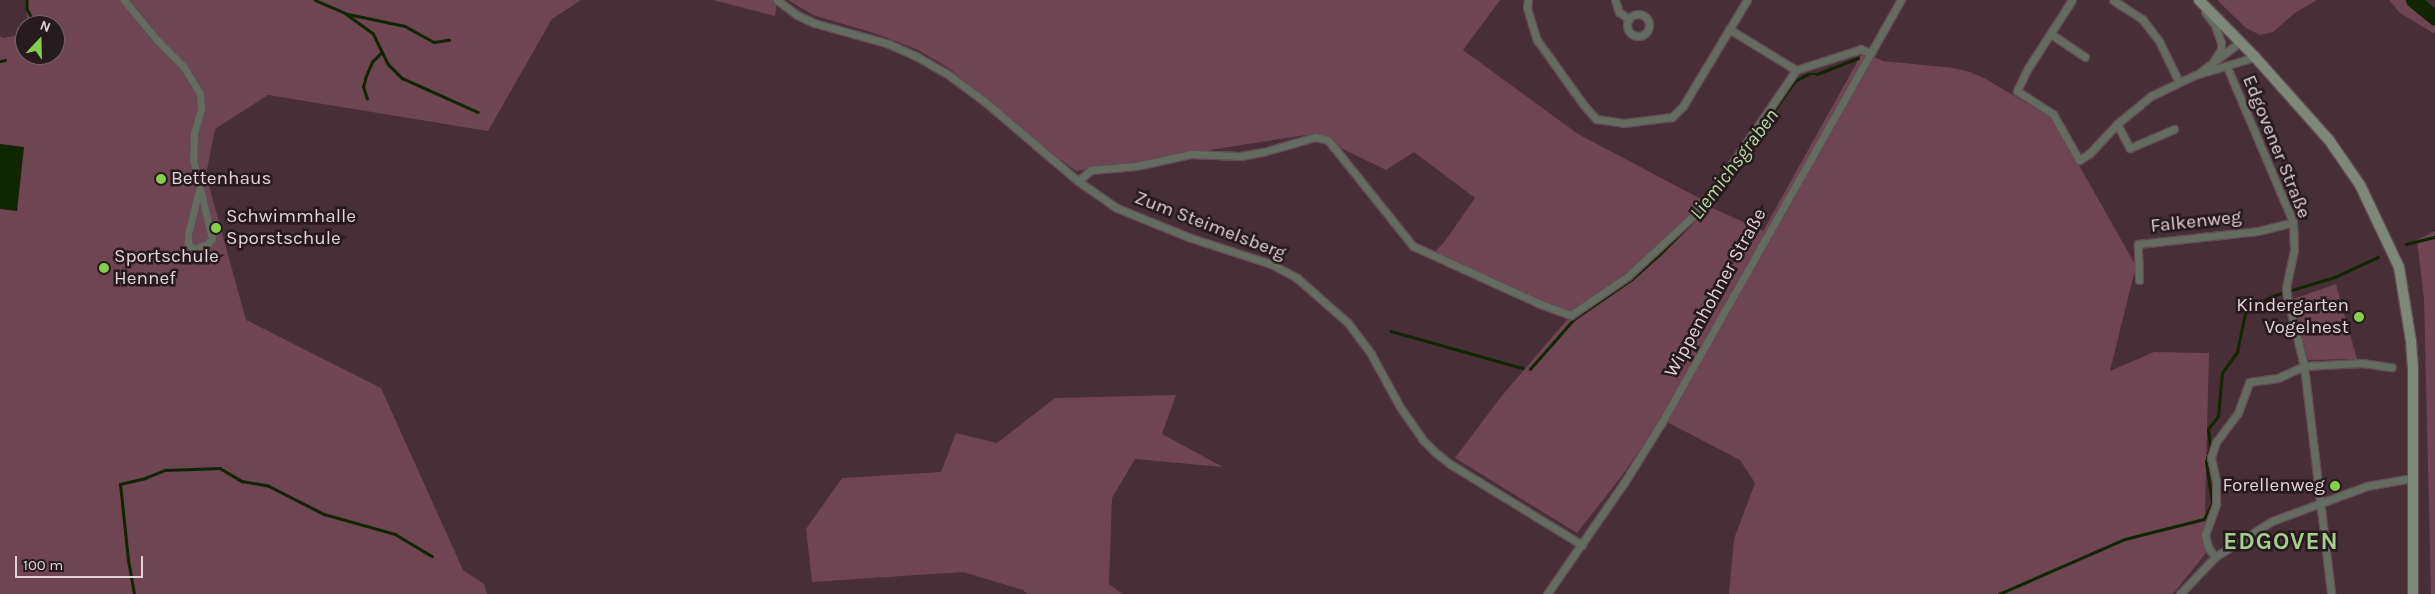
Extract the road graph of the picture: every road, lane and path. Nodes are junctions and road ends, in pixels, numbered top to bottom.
1 (124, 0) edge
2 (777, 0) edge
3 (1528, 0) edge
4 (1615, 0) edge
5 (1747, 0) edge
6 (1901, 0) edge
7 (2072, 0) edge
8 (2113, 0) edge
9 (2198, 0) edge
10 (1629, 19) dead end
11 (1729, 29) junction
12 (2051, 34) junction
13 (2241, 41) junction
14 (1870, 53) junction
15 (2084, 57) dead end
16 (2256, 57) junction
17 (2214, 60) junction
18 (2227, 67) junction
19 (1796, 70) junction
20 (2195, 76) junction
21 (2179, 82) junction
22 (2118, 124) junction
23 (2174, 129) dead end
24 (1078, 181) junction
25 (199, 190) junction
26 (2293, 222) junction
27 (2139, 280) dead end
28 (2304, 366) junction
29 (2392, 368) dead end
30 (2412, 478) junction
31 (2321, 503) junction
32 (1582, 545) junction
33 (2215, 556) junction
34 (1546, 594) edge
35 (2180, 594) edge
36 (2331, 594) edge
37 (2413, 594) edge

1 - 25 street
2 - 24 street, Zum Steimelsberg
3 - 11 street
4 - 10 street
5 - 11 street
6 - 14 street, Wippenhohner Straße
7 - 12 street
8 - 21 street
9 - 13 main road
9 - 17 street
11 - 19 street
12 - 15 street
12 - 22 street
13 - 16 main road
13 - 17 street
14 - 19 street
14 - 32 street, Wippenhohner Straße
16 - 18 street
16 - 30 main road
17 - 20 street
18 - 20 street
18 - 26 street, Edgovener Straße
19 - 24 street
20 - 21 street
21 - 22 street
22 - 23 street
24 - 32 street, Zum Steimelsberg
25 - 25 street
26 - 27 street, Falkenweg
26 - 28 street, Edgovener Straße
28 - 29 street
28 - 31 street, Edgovener Straße
28 - 33 street
30 - 31 street
30 - 37 main road
31 - 33 street
31 - 36 street, Edgovener Straße
32 - 34 street, Wippenhohner Straße
33 - 35 street

